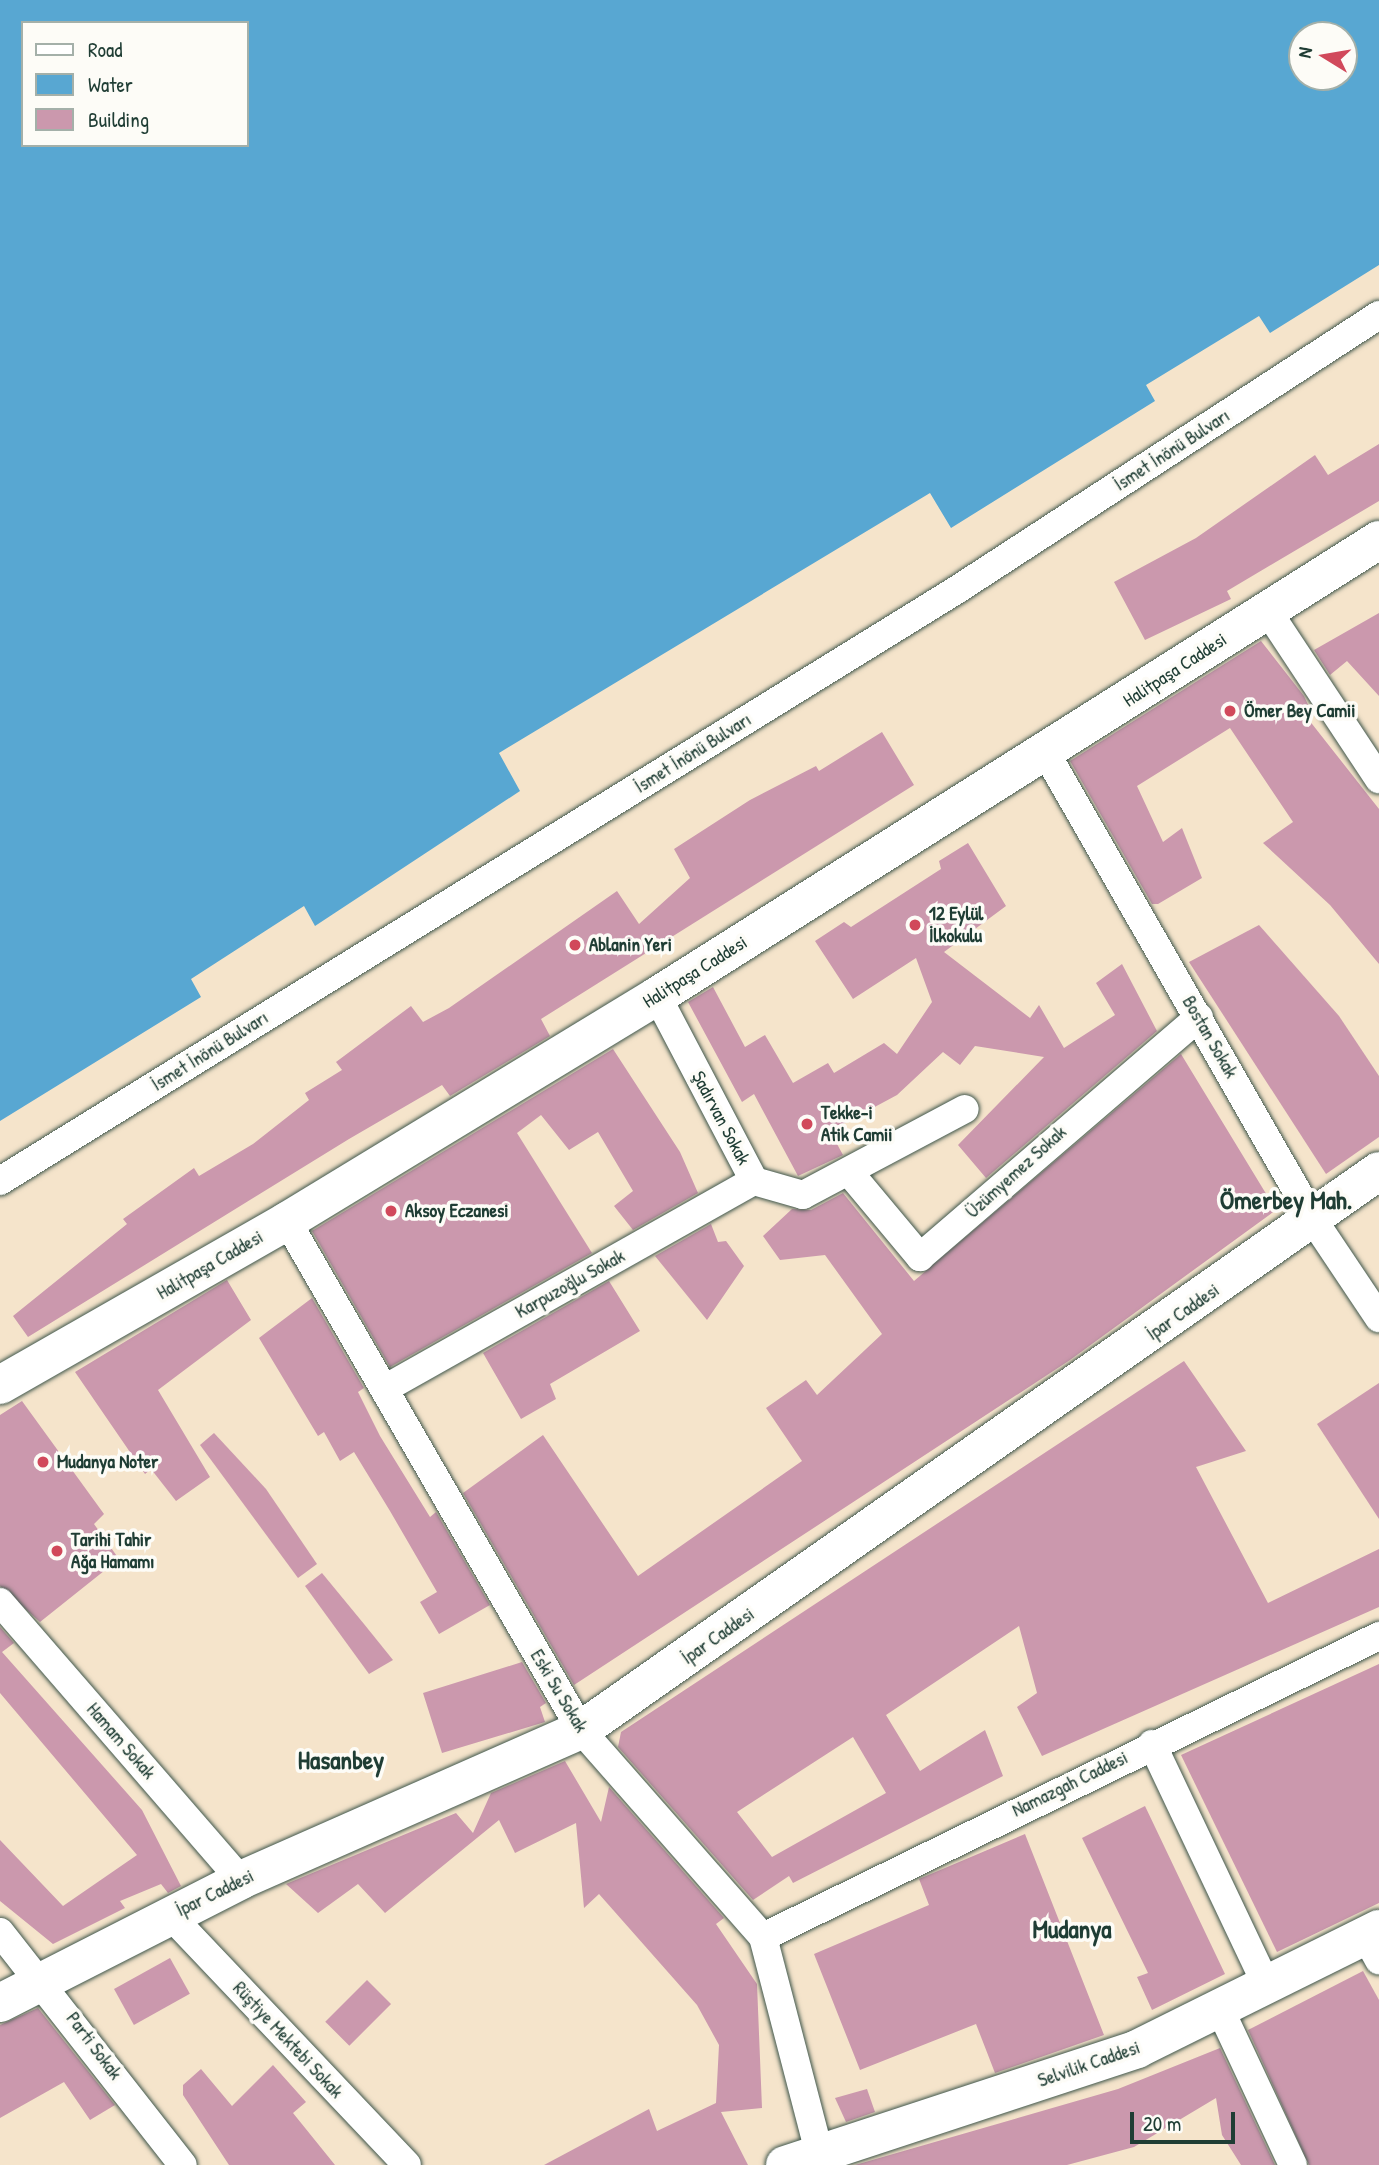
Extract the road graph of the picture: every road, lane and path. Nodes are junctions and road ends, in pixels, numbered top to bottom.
1 (1379, 316) edge
2 (1379, 540) edge
3 (1267, 610) junction
4 (1046, 753) junction
5 (1379, 779) edge
6 (657, 996) junction
7 (1199, 1017) junction
8 (965, 1109) dead end
9 (1379, 1171) edge
10 (849, 1172) junction
11 (0, 1181) edge
12 (754, 1181) junction
13 (287, 1221) junction
14 (1314, 1221) junction
15 (1379, 1318) edge
16 (0, 1385) edge
17 (386, 1388) junction
18 (0, 1602) edge
19 (1379, 1636) edge
20 (581, 1730) junction
21 (1152, 1744) junction
22 (241, 1880) junction
23 (170, 1915) junction
24 (0, 1932) edge
25 (763, 1937) junction
26 (1374, 1941) edge
27 (42, 1978) junction
28 (1266, 1983) junction
29 (0, 2003) edge
30 (1219, 2007) junction
31 (802, 2159) edge
32 (183, 2165) edge
33 (407, 2165) edge
34 (1293, 2165) edge

1 - 11 street, İsmet İnönü Bulvarı
2 - 3 main road, Halitpaşa Caddesi
3 - 4 main road, Halitpaşa Caddesi
3 - 5 street
4 - 6 main road, Halitpaşa Caddesi
4 - 7 street, Bostan Sokak
6 - 12 street, Şadırvan Sokak
6 - 13 main road, Halitpaşa Caddesi
7 - 10 street, Üzümyemez Sokak
7 - 14 street, Bostan Sokak
8 - 10 street, Şadırvan Sokak
9 - 14 main road, İpar Caddesi
10 - 12 street, Şadırvan Sokak
12 - 17 street, Karpuzoğlu Sokak
13 - 16 main road, Halitpaşa Caddesi
13 - 17 street, Eski Su Sokak
14 - 15 street, Bostan Sokak
14 - 20 main road, İpar Caddesi
17 - 20 street, Eski Su Sokak
18 - 22 street, Hamam Sokak
19 - 21 street, Namazgah Caddesi
20 - 22 main road, İpar Caddesi
20 - 25 street, Eski Su Sokak
21 - 25 street, Namazgah Caddesi
21 - 28 street
22 - 23 main road, İpar Caddesi
23 - 27 main road, İpar Caddesi
23 - 33 street, Rüştiye Mektebi Sokak
24 - 27 street, Parti Sokak
25 - 31 street, Eski Su Sokak
26 - 28 main road, Selvilik Caddesi
27 - 29 main road, İpar Caddesi
27 - 32 street, Parti Sokak
28 - 30 main road, Selvilik Caddesi
30 - 31 main road, Selvilik Caddesi
30 - 34 street

